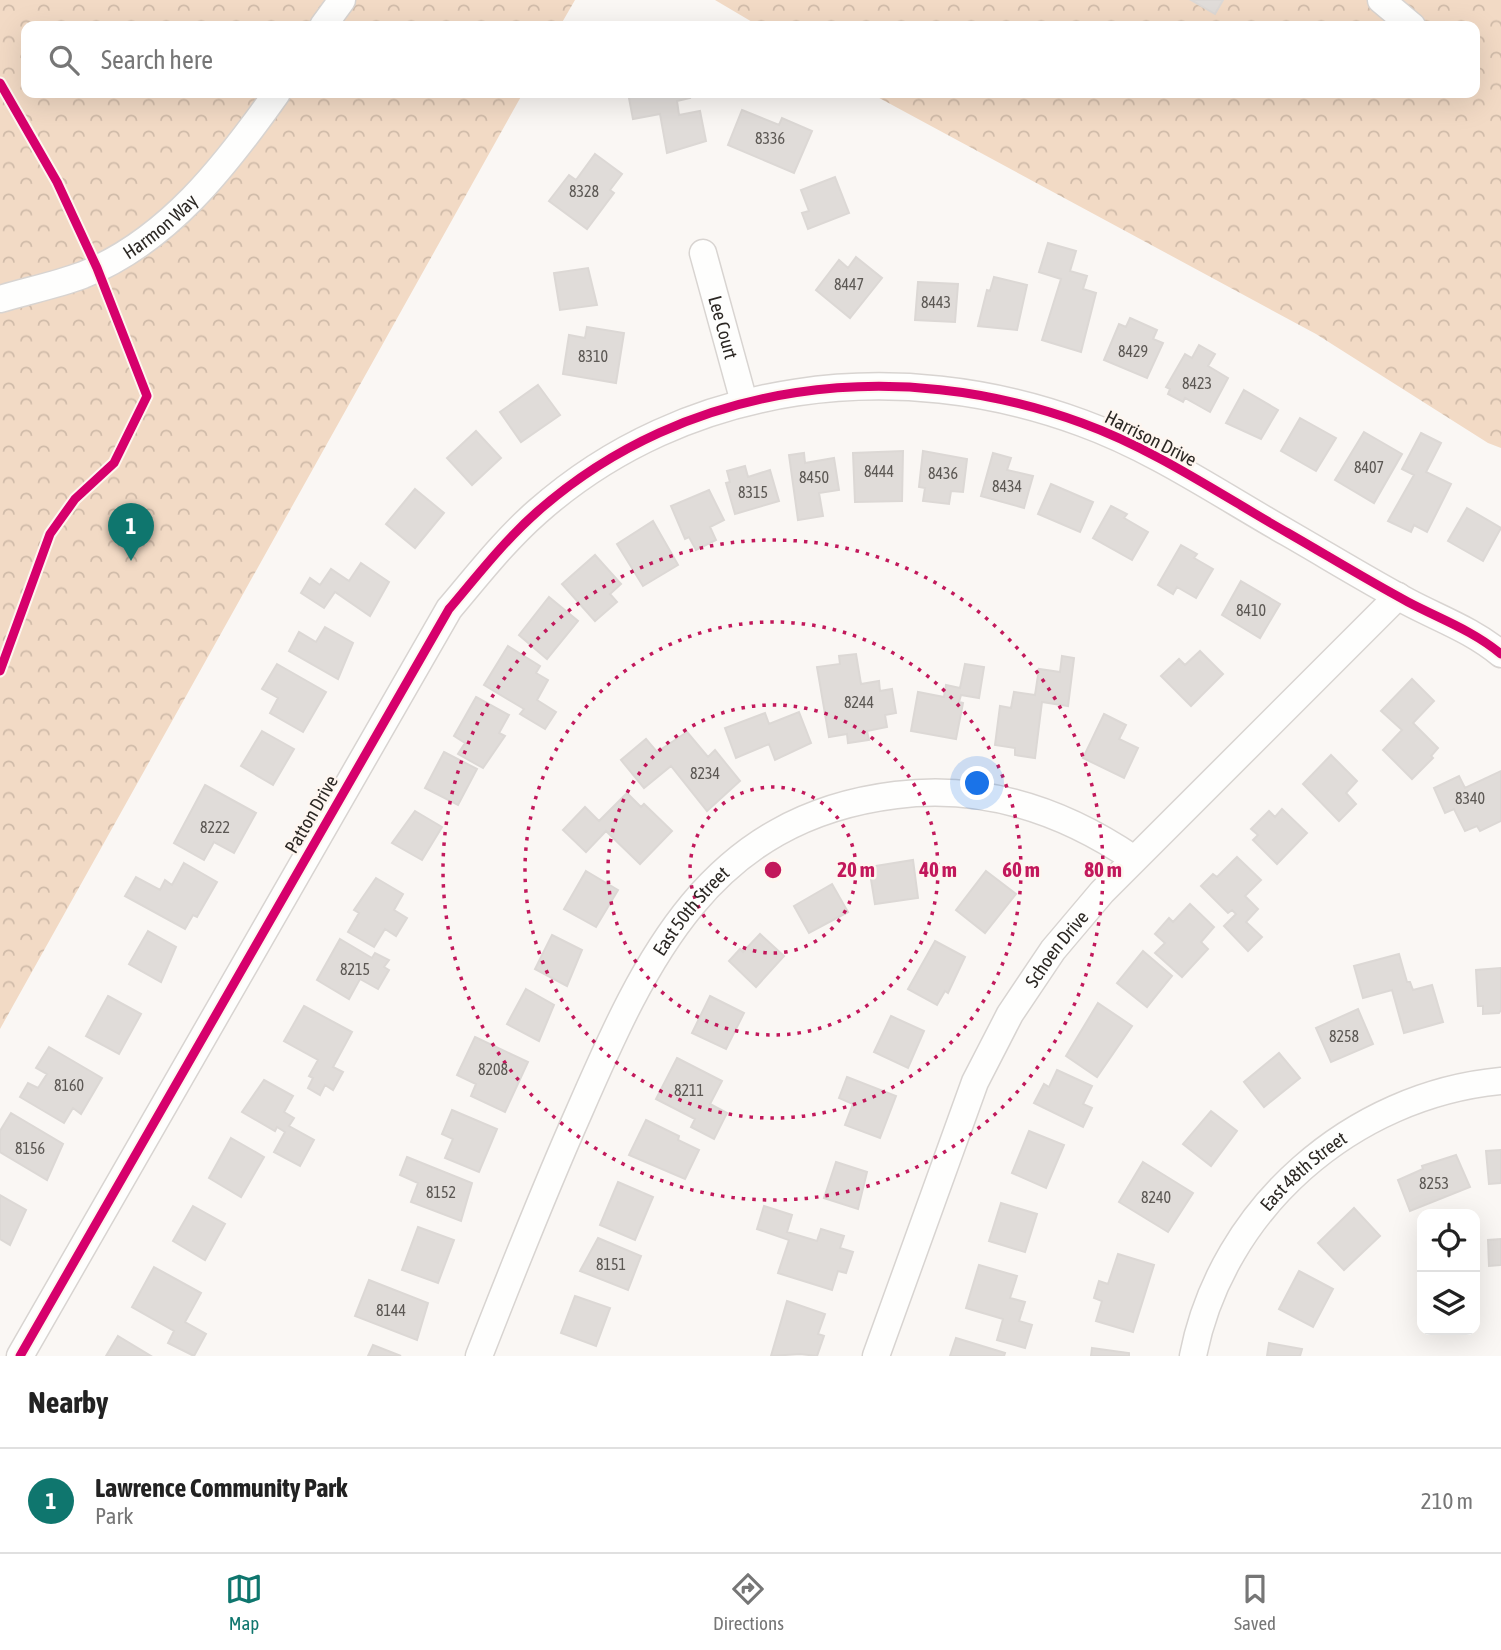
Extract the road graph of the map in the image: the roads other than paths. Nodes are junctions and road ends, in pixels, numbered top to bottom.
1 (342, 0) edge
2 (1381, 0) edge
3 (327, 21) edge
4 (1406, 21) edge
5 (273, 98) edge
6 (703, 253) dead end
7 (0, 299) edge
8 (744, 402) junction
9 (1398, 596) junction
10 (1501, 654) edge
11 (1134, 859) junction
12 (1501, 1081) edge
13 (20, 1356) edge
14 (479, 1356) edge
15 (876, 1356) edge
16 (1193, 1356) edge

1 - 3 street
2 - 4 street
5 - 7 street, Harmon Way
6 - 8 street, Lee Court
8 - 9 street, Harrison Drive
8 - 13 street, Patton Drive
9 - 10 street, Harrison Drive
9 - 11 street, Schoen Drive
11 - 14 street, East 50th Street
11 - 15 street, Schoen Drive
12 - 16 street, East 48th Street

